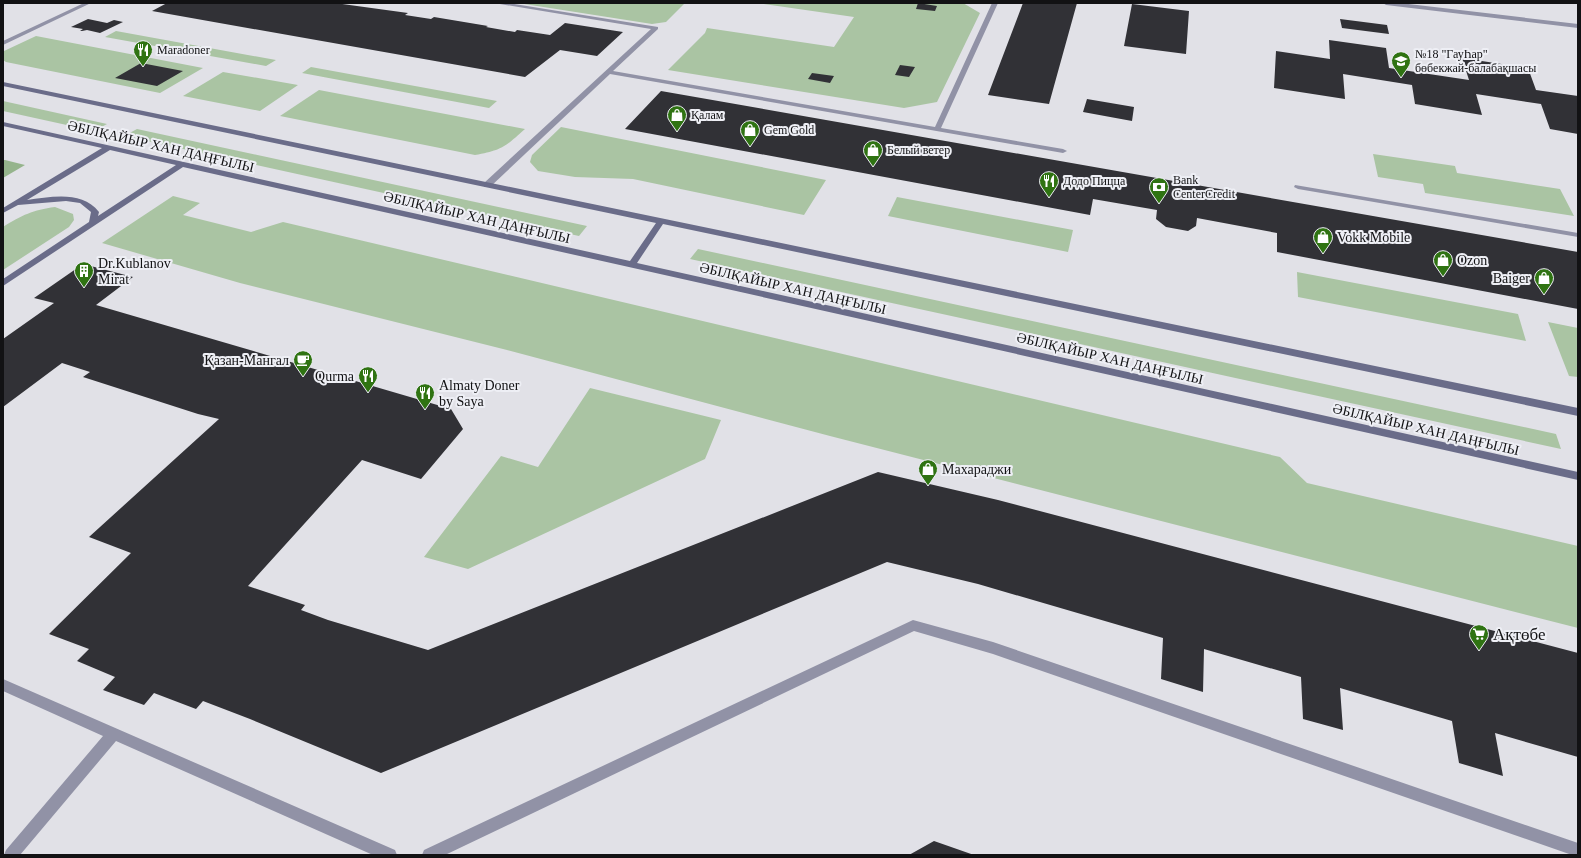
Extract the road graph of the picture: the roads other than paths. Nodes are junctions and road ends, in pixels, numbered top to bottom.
1 (88, 3) edge
2 (497, 3) edge
3 (995, 3) edge
4 (1386, 3) edge
5 (1400, 4) edge
6 (1578, 26) edge
7 (3, 43) edge
8 (608, 72) junction
9 (3, 84) edge
10 (3, 124) edge
11 (938, 129) junction
12 (108, 148) junction
13 (1063, 152) dead end
14 (182, 164) junction
15 (487, 185) junction
16 (1298, 187) dead end
17 (15, 204) junction
18 (3, 211) edge
19 (661, 221) junction
20 (93, 224) junction
21 (1578, 234) edge
22 (632, 265) junction
23 (3, 283) edge
24 (1578, 412) edge
25 (1578, 476) edge
26 (3, 685) edge
27 (114, 733) junction
28 (1578, 850) edge
29 (11, 855) edge
30 (390, 855) edge
31 (429, 855) edge

1 - 7 street
2 - 8 street
3 - 11 street
4 - 5 street
5 - 6 street
8 - 11 street
8 - 15 street
9 - 15 main road, ӘБІЛҚАЙЫР ХАН ДАҢҒЫЛЫ
10 - 12 main road, ӘБІЛҚАЙЫР ХАН ДАҢҒЫЛЫ
11 - 13 street
12 - 14 main road, ӘБІЛҚАЙЫР ХАН ДАҢҒЫЛЫ
12 - 17 main road
14 - 20 main road
14 - 22 main road, ӘБІЛҚАЙЫР ХАН ДАҢҒЫЛЫ
15 - 19 main road, ӘБІЛҚАЙЫР ХАН ДАҢҒЫЛЫ
16 - 21 street
17 - 18 main road
17 - 20 main road
19 - 22 main road
19 - 24 main road, ӘБІЛҚАЙЫР ХАН ДАҢҒЫЛЫ
20 - 23 main road
22 - 25 main road, ӘБІЛҚАЙЫР ХАН ДАҢҒЫЛЫ
26 - 27 street
27 - 29 street
27 - 30 street
28 - 31 street

